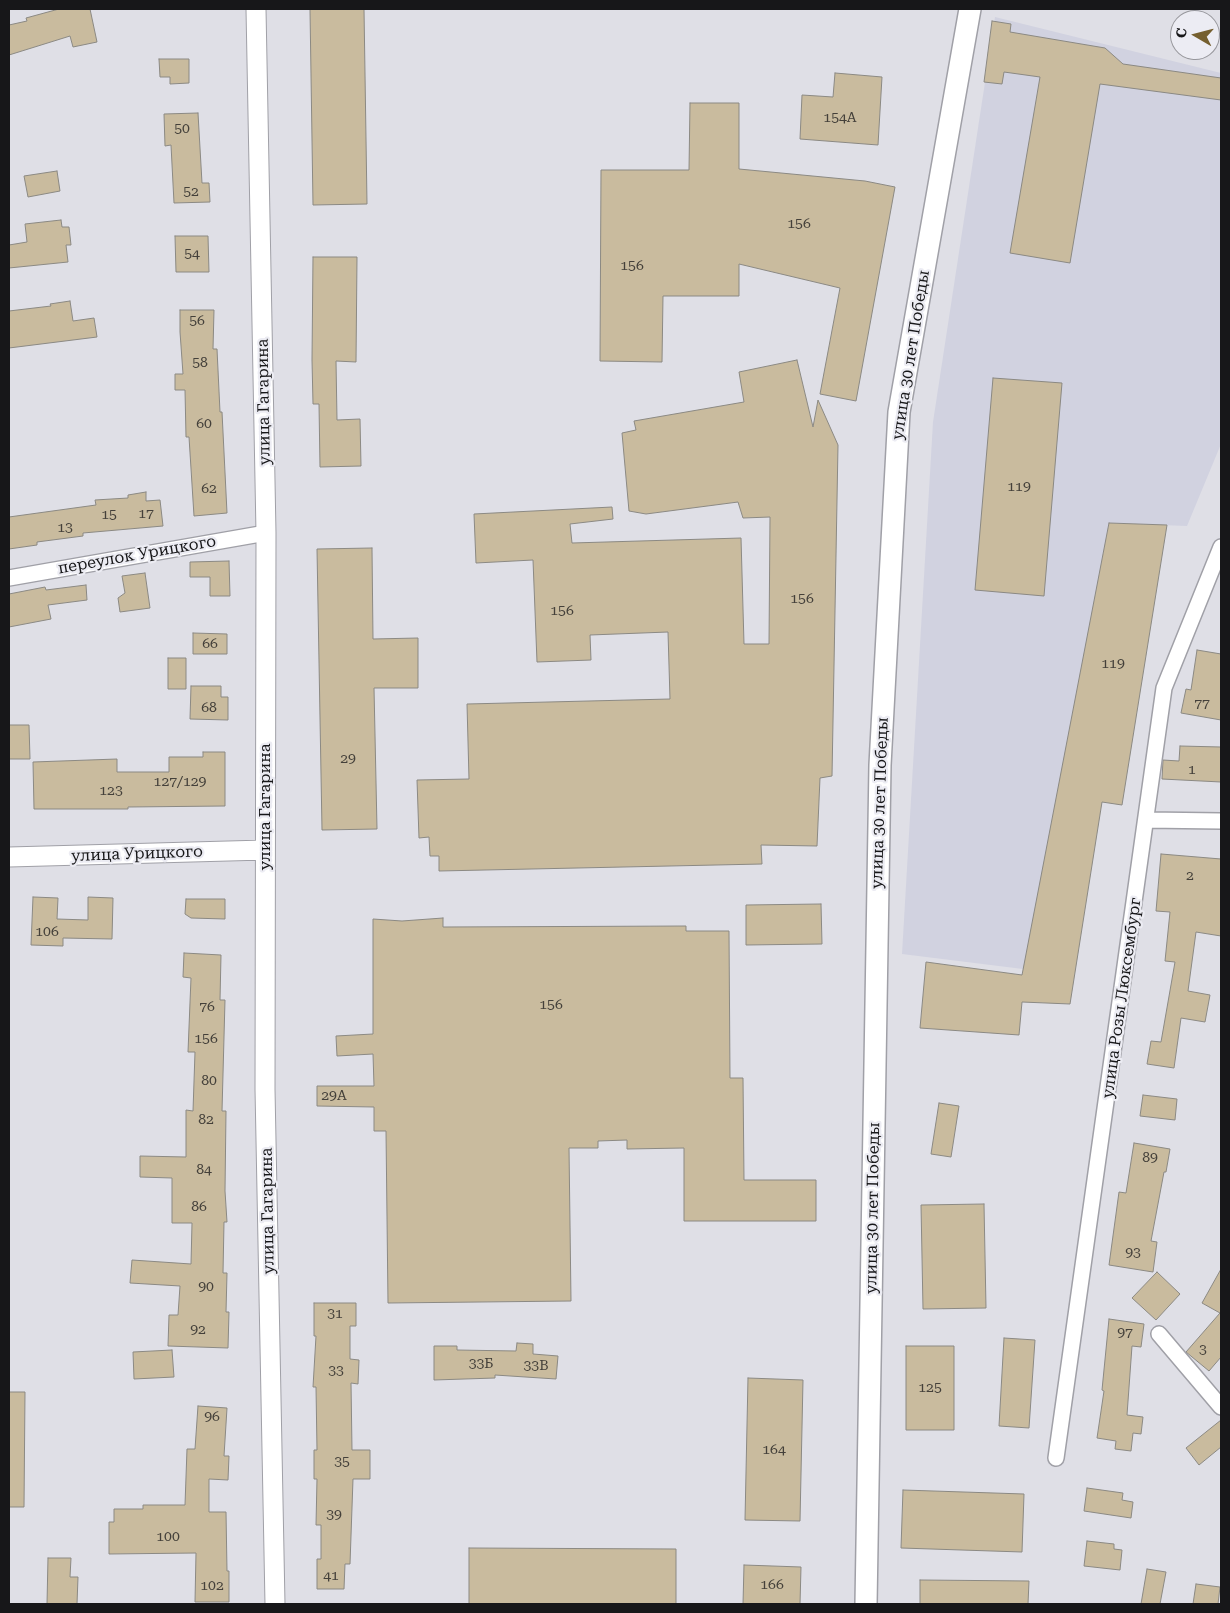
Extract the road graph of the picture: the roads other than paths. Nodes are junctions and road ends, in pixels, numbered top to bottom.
1 (256, 9) edge
2 (970, 9) edge
3 (266, 533) junction
4 (1221, 548) edge
5 (9, 578) edge
6 (1147, 820) junction
7 (1221, 821) edge
8 (265, 850) junction
9 (9, 857) edge
10 (1159, 1334) dead end
11 (1221, 1407) edge
12 (1056, 1458) dead end
13 (275, 1604) edge
14 (866, 1604) edge

1 - 3 street, улица Гагарина
2 - 14 main road, улица 30 лет Победы
3 - 5 street, переулок Урицкого
3 - 8 street, улица Гагарина
4 - 6 street, улица Розы Люксембург
6 - 7 street
6 - 12 street, улица Розы Люксембург
8 - 9 street, улица Урицкого
8 - 13 street, улица Гагарина
10 - 11 street

